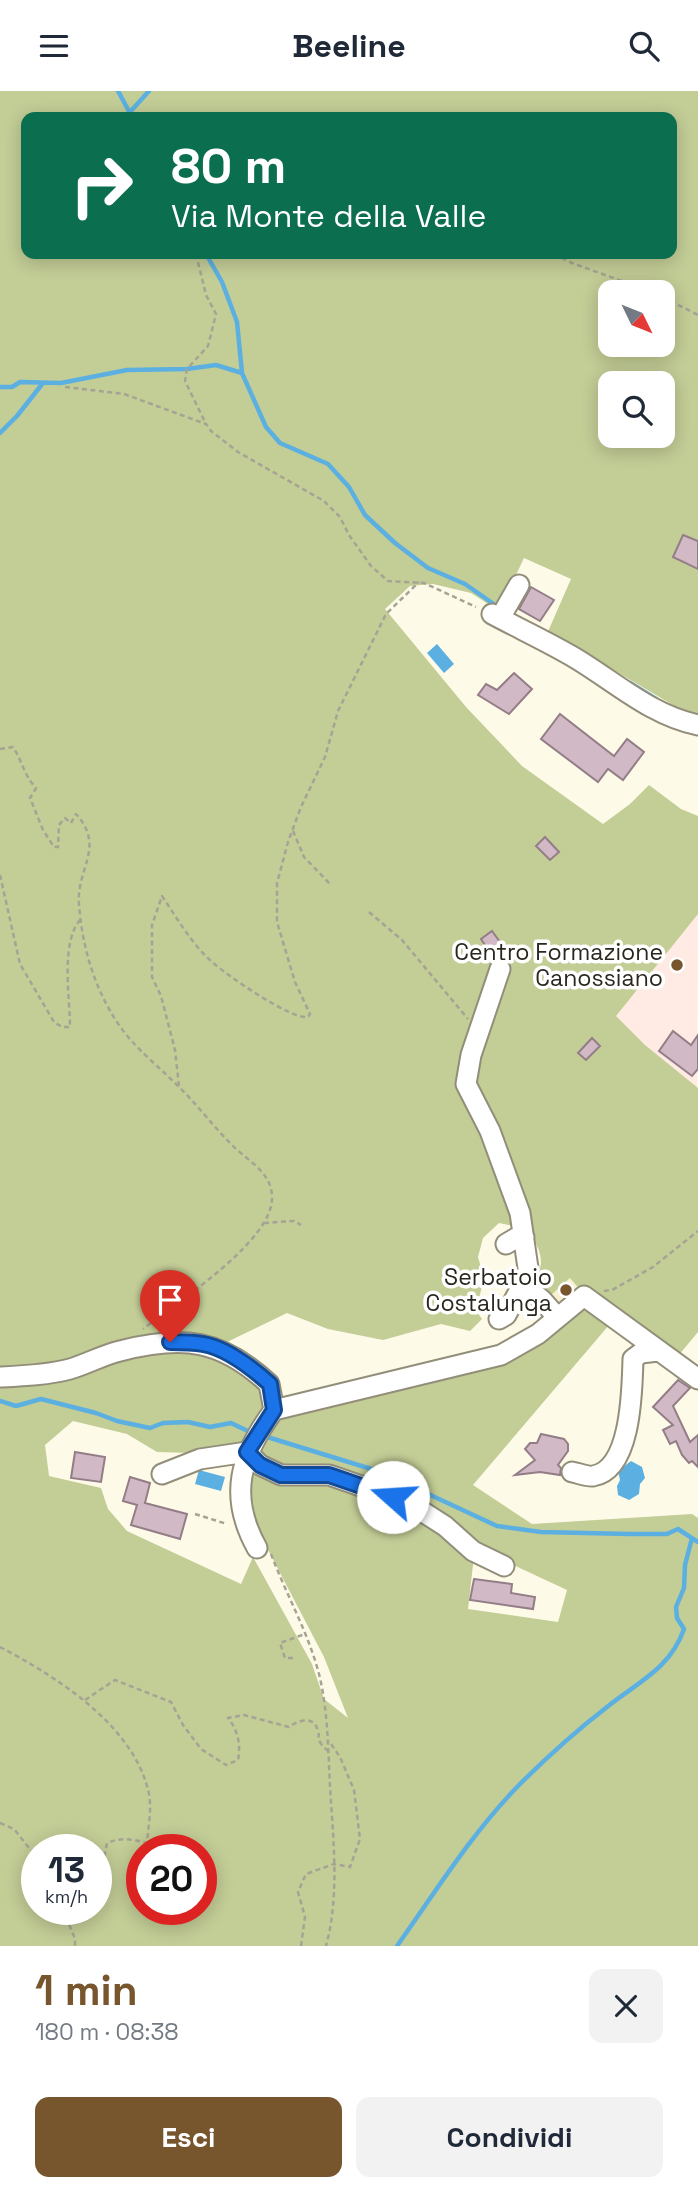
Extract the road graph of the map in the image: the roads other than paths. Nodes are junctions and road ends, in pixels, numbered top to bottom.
1 (519, 585) dead end
2 (698, 725) edge
3 (500, 969) dead end
4 (523, 1284) junction
5 (557, 1317) junction
6 (499, 1319) dead end
7 (658, 1351) junction
8 (0, 1377) edge
9 (698, 1379) edge
10 (274, 1410) junction
11 (254, 1440) junction
12 (572, 1472) dead end
13 (162, 1474) dead end
14 (227, 1524) road end
15 (504, 1566) dead end

1 - 2 street
3 - 4 street
4 - 5 street
4 - 6 street
5 - 7 street
5 - 10 street
7 - 9 street
7 - 12 street
8 - 10 street
10 - 11 street
11 - 13 street
11 - 14 street
11 - 15 street

